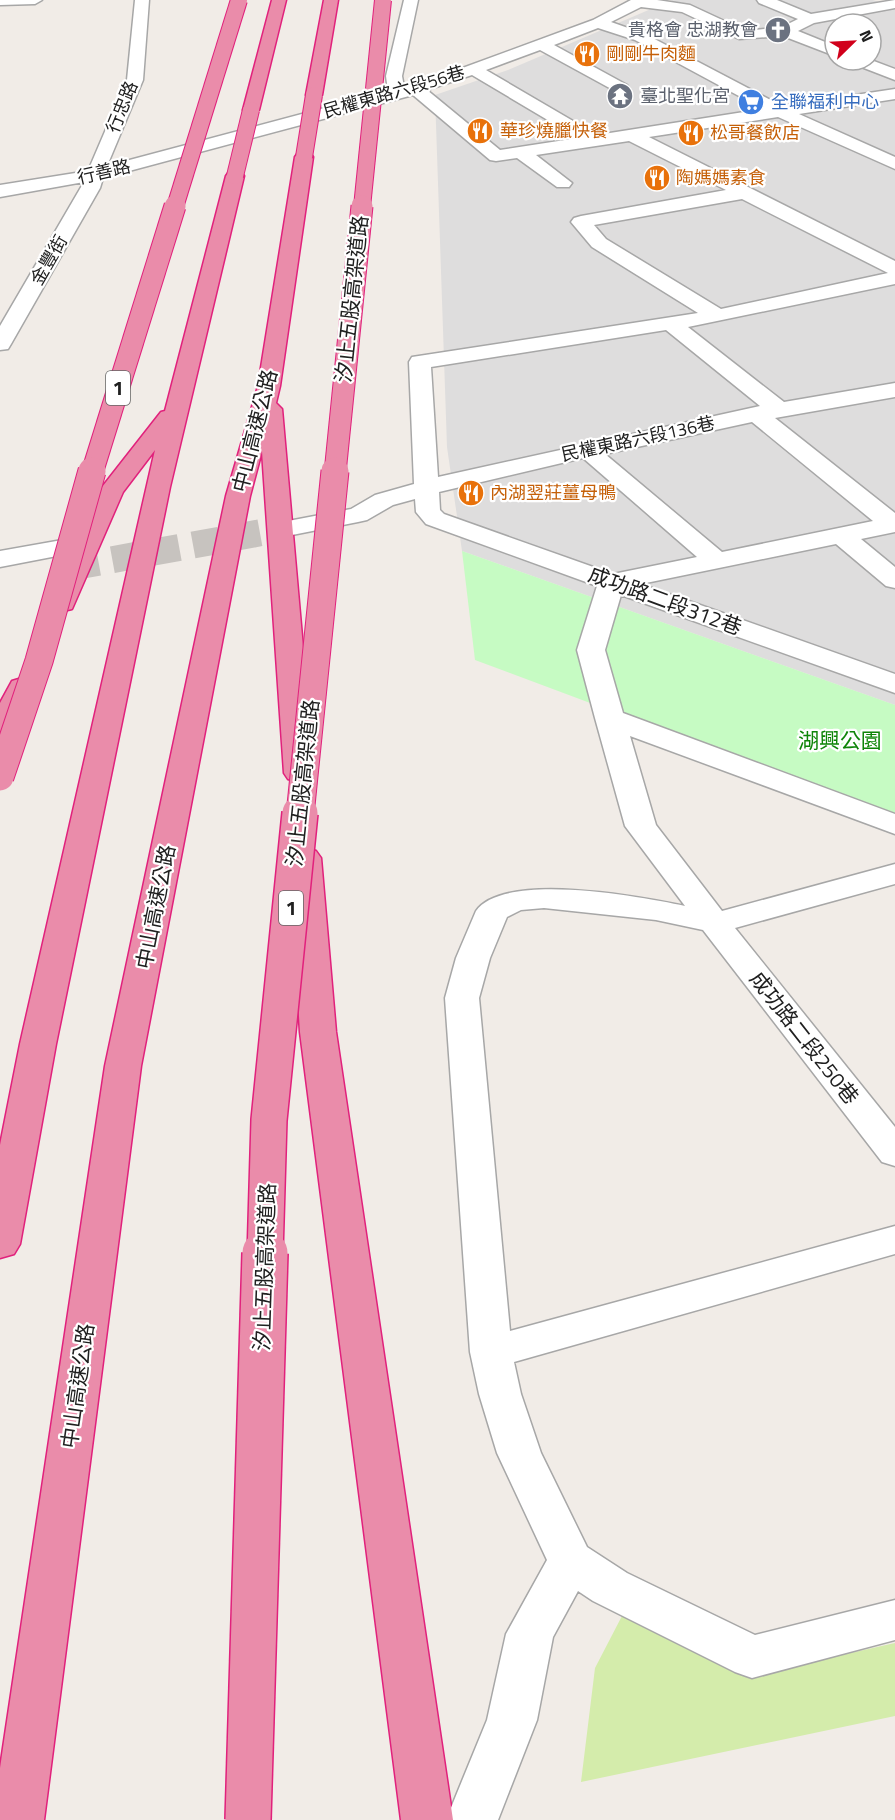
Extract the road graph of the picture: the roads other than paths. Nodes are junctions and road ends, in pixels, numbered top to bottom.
1 (24, 0) edge
2 (35, 0) edge
3 (142, 0) edge
4 (239, 0) edge
5 (279, 0) edge
6 (331, 0) edge
7 (383, 0) edge
8 (411, 0) edge
9 (764, 0) edge
10 (0, 1) edge
11 (640, 1) edge
12 (895, 4) edge
13 (810, 19) junction
14 (598, 23) junction
15 (785, 31) junction
16 (540, 43) junction
17 (823, 46) edge
18 (473, 69) junction
19 (415, 88) junction
20 (621, 88) dead end
21 (397, 94) junction
22 (895, 94) edge
23 (778, 111) junction
24 (633, 136) junction
25 (595, 141) junction
26 (520, 152) junction
27 (139, 164) joint
28 (895, 164) edge
29 (97, 168) junction
30 (0, 176) edge
31 (563, 183) dead end
32 (0, 191) edge
33 (743, 193) junction
34 (895, 269) edge
35 (895, 278) edge
36 (718, 316) junction
37 (670, 323) junction
38 (0, 344) edge
39 (269, 386) junction
40 (895, 390) edge
41 (176, 408) junction
42 (767, 412) junction
43 (586, 450) junction
44 (425, 489) junction
45 (293, 517) tunnel mouth
46 (894, 524) edge
47 (841, 535) junction
48 (0, 559) edge
49 (717, 561) junction
50 (0, 580) edge
51 (895, 580) edge
52 (612, 582) junction
53 (895, 684) edge
54 (610, 718) junction
55 (0, 732) edge
56 (0, 777) edge
57 (895, 825) edge
58 (895, 874) edge
59 (714, 923) junction
60 (895, 1153) edge
61 (895, 1240) edge
62 (0, 1244) edge
63 (491, 1352) junction
64 (571, 1561) junction
65 (895, 1620) edge
66 (19, 1810) edge
67 (248, 1820) edge
68 (427, 1820) edge
69 (472, 1820) edge

1 - 2 street
1 - 10 street
3 - 29 street, 行忠路
4 - 56 highway, 1, bridge
5 - 41 highway, bridge
6 - 39 highway, 中山高速公路, bridge
7 - 67 highway, 汐止五股高架道路 / 1, bridge
8 - 21 street
9 - 13 street
11 - 14 street, 民權東路六段56巷
11 - 15 street
12 - 13 street
13 - 15 street
14 - 16 street, 民權東路六段56巷
14 - 23 street
15 - 17 street
16 - 18 street, 民權東路六段56巷
16 - 20 street
18 - 19 street, 民權東路六段56巷
18 - 25 street
19 - 21 street, 民權東路六段56巷
19 - 26 street
21 - 27 street, 民權東路六段56巷
22 - 23 street
23 - 24 street
23 - 28 street
24 - 25 street
24 - 33 street
25 - 26 street
26 - 31 street
27 - 29 street, 行善路
29 - 30 street, 行善路
29 - 32 street, 行善路
29 - 38 street, 金豐街
33 - 34 street
33 - 36 street
35 - 36 street
36 - 37 street
37 - 42 street
37 - 44 street
39 - 66 highway, 中山高速公路
39 - 68 highway
40 - 42 street, 民權東路六段136巷
41 - 55 highway
41 - 62 highway
42 - 43 street, 民權東路六段136巷
42 - 46 street
43 - 44 street, 民權東路六段136巷
43 - 49 street
44 - 45 street, 民權東路六段136巷
44 - 52 street, 成功路二段312巷
46 - 47 street
47 - 49 street
47 - 51 street
48 - 50 street
49 - 52 street
52 - 53 street, 成功路二段312巷
52 - 54 street, 成功路二段250巷
54 - 57 street
54 - 59 street, 成功路二段250巷
58 - 59 street
59 - 60 street, 成功路二段250巷
59 - 63 street
61 - 63 street
63 - 64 street
64 - 65 street
64 - 69 street

